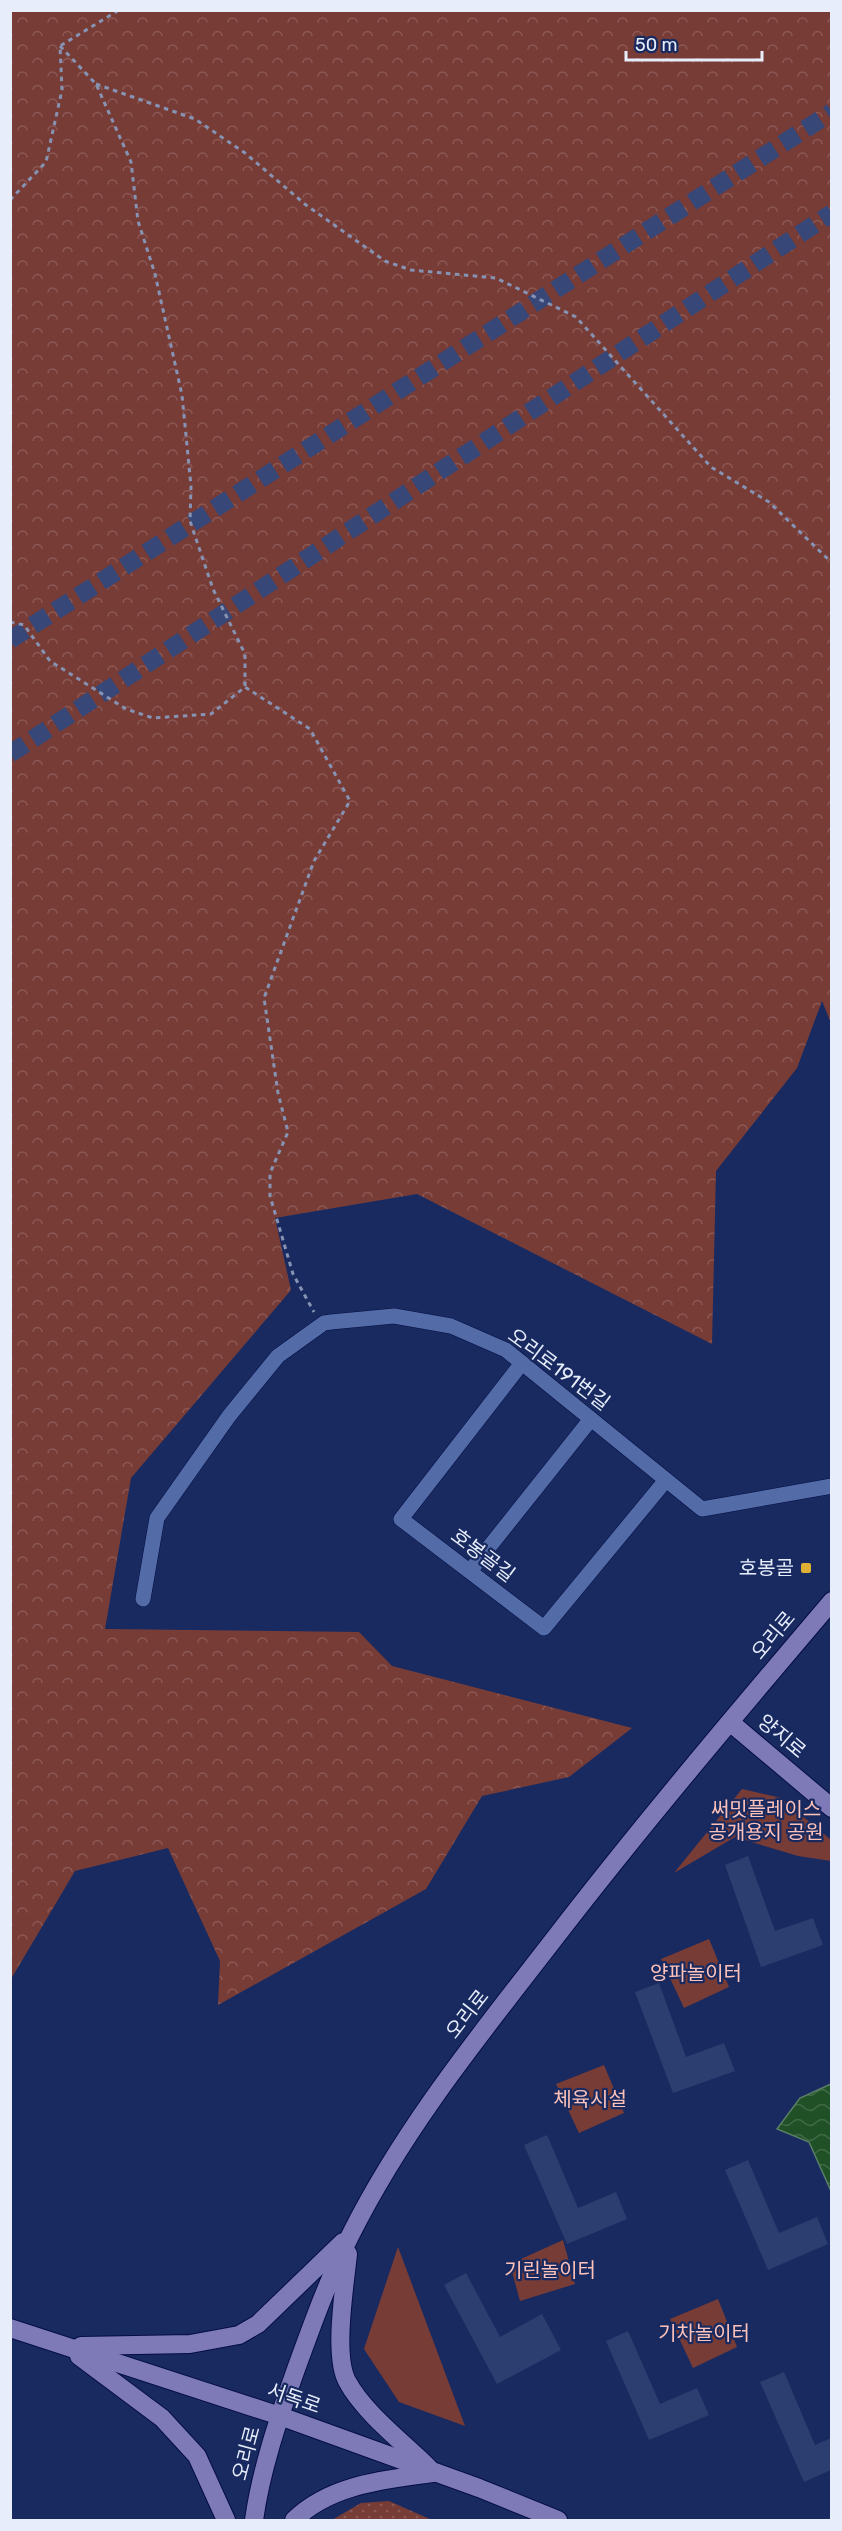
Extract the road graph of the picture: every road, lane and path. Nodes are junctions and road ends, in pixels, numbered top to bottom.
1 (119, 10) edge
2 (60, 46) junction
3 (96, 84) junction
4 (10, 200) edge
5 (831, 563) edge
6 (10, 622) edge
7 (245, 687) junction
8 (331, 1322) junction
9 (522, 1363) junction
10 (591, 1419) junction
11 (666, 1480) junction
12 (831, 1486) edge
13 (470, 1571) junction
14 (143, 1599) dead end
15 (831, 1601) edge
16 (730, 1722) junction
17 (831, 1808) edge
18 (351, 2234) junction
19 (10, 2328) edge
20 (65, 2346) junction
21 (280, 2416) junction
22 (434, 2472) junction
23 (226, 2520) edge
24 (254, 2520) edge
25 (294, 2520) edge
26 (558, 2520) edge

1 - 2 path
2 - 3 path
2 - 4 path
3 - 5 path
3 - 7 path
6 - 7 path
7 - 8 path
8 - 9 street, 오리로191번길
8 - 14 street, 오리로191번길
9 - 10 street, 오리로191번길
9 - 13 street, 호봉골길
10 - 11 street, 오리로191번길
10 - 13 street
11 - 12 street, 오리로191번길
11 - 13 street, 호봉골길
15 - 16 main road, 오리로
16 - 17 main road, 양지로
16 - 18 main road, 오리로
18 - 20 main road
18 - 21 main road, 오리로
18 - 22 main road
19 - 20 main road, 서독로
20 - 21 main road, 서독로
20 - 23 main road
21 - 22 main road, 서독로
21 - 24 main road, 오리로
22 - 25 main road
22 - 26 main road, 서독로

